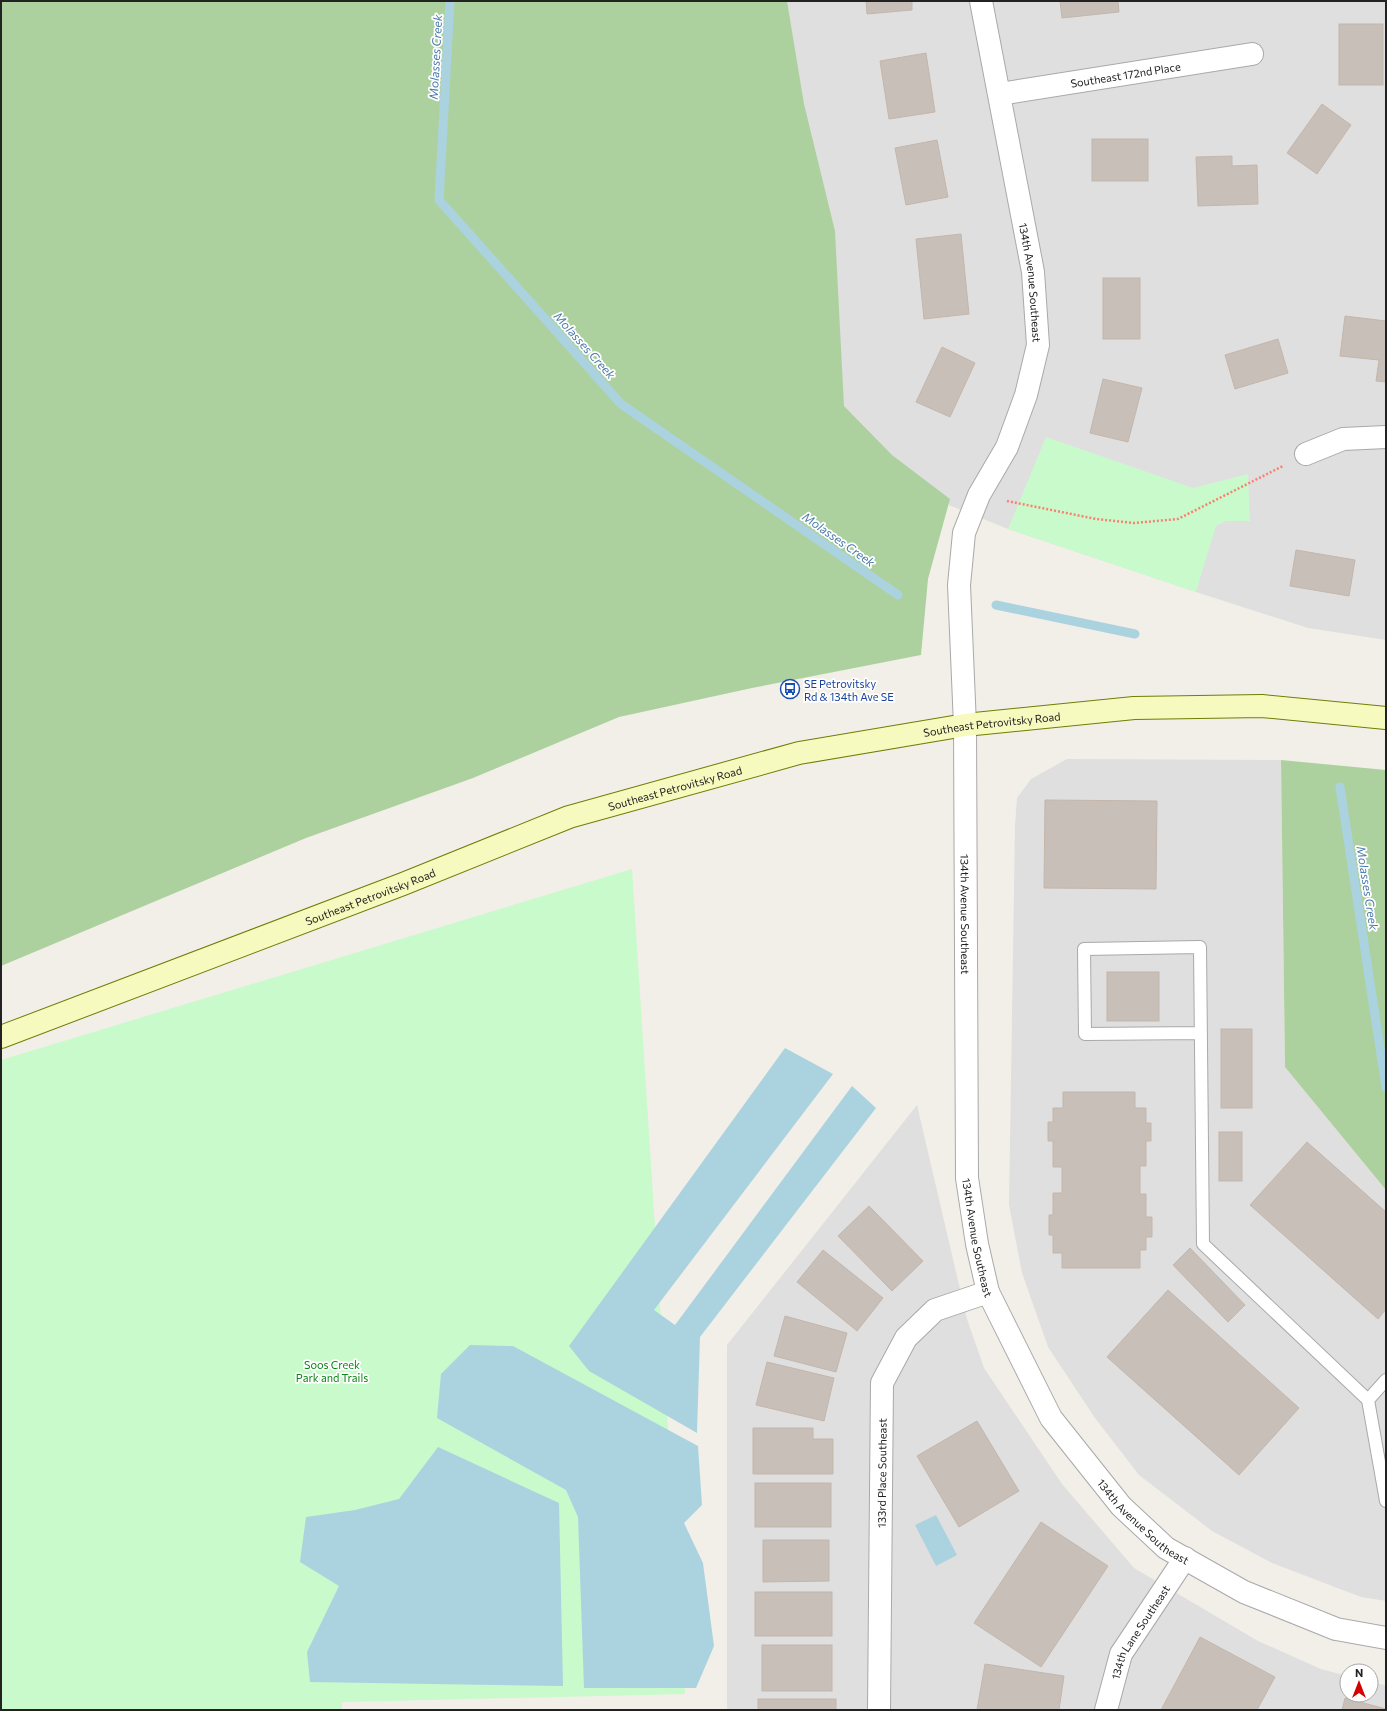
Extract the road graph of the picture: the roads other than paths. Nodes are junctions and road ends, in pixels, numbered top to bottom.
1 (981, 1) edge
2 (1252, 54) dead end
3 (1000, 94) junction
4 (1386, 437) edge
5 (1306, 454) road end
6 (1386, 718) edge
7 (965, 725) junction
8 (1200, 1033) junction
9 (1, 1037) edge
10 (988, 1292) junction
11 (1386, 1380) edge
12 (1368, 1400) junction
13 (1386, 1501) edge
14 (1185, 1558) junction
15 (1386, 1638) edge
16 (879, 1710) edge
17 (1106, 1710) edge

1 - 3 street, 134th Avenue Southeast
2 - 3 street, Southeast 172nd Place
3 - 7 street, 134th Avenue Southeast
4 - 5 street
6 - 7 main road, Southeast Petrovitsky Road
7 - 9 main road, Southeast Petrovitsky Road
7 - 10 street, 134th Avenue Southeast
8 - 8 lane
8 - 12 lane
10 - 14 street, 134th Avenue Southeast
10 - 16 street, 133rd Place Southeast
11 - 12 lane
12 - 13 lane
14 - 15 street, 134th Avenue Southeast
14 - 17 street, 134th Lane Southeast

